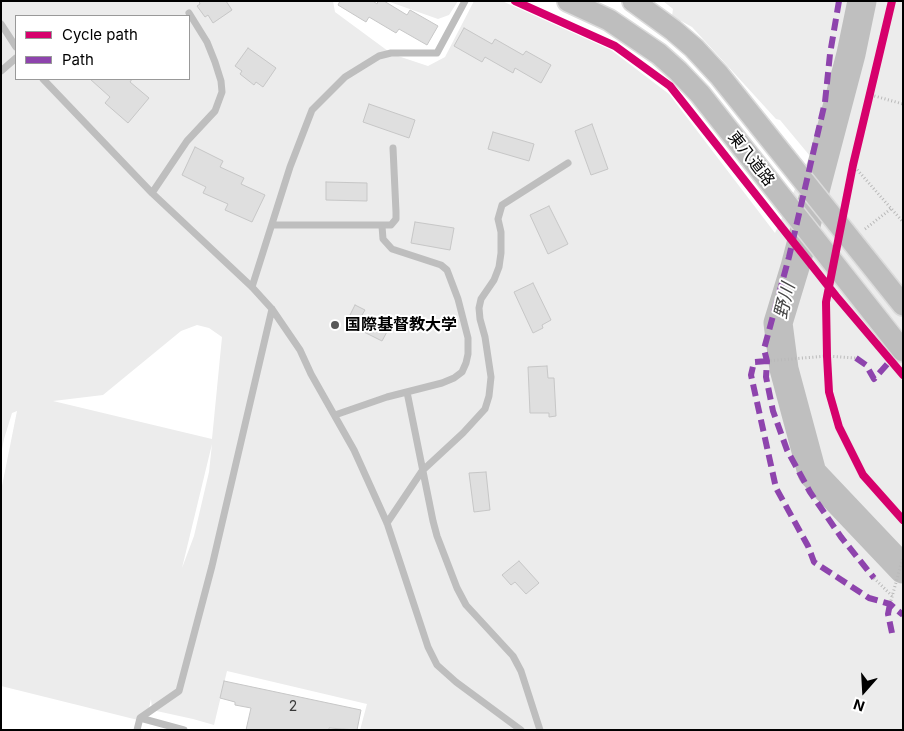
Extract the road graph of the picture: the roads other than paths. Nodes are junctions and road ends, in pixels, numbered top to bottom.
1 (465, 1) edge
2 (568, 1) edge
3 (633, 1) edge
4 (189, 13) dead end
5 (1, 24) edge
6 (15, 45) edge
7 (15, 59) edge
8 (1, 71) edge
9 (43, 80) edge
10 (393, 148) dead end
11 (568, 163) dead end
12 (152, 193) junction
13 (272, 225) junction
14 (382, 226) junction
15 (252, 287) junction
16 (903, 305) edge
17 (272, 309) junction
18 (903, 351) edge
19 (407, 392) junction
20 (335, 415) junction
21 (422, 471) junction
22 (387, 524) junction
23 (140, 718) junction
24 (137, 730) edge
25 (184, 730) edge
26 (521, 730) edge
27 (540, 730) edge

1 - 13 lane
2 - 18 main road, 東八道路
3 - 16 main road, 東八道路
4 - 12 lane
5 - 6 lane
7 - 8 lane
9 - 12 lane
10 - 14 lane
11 - 21 lane
12 - 15 lane
13 - 14 lane
13 - 15 lane
14 - 19 lane
15 - 17 lane
17 - 20 lane
17 - 23 lane
19 - 20 lane
19 - 21 lane
20 - 22 lane
21 - 22 lane
21 - 27 lane
22 - 26 lane
23 - 24 lane
23 - 25 lane

